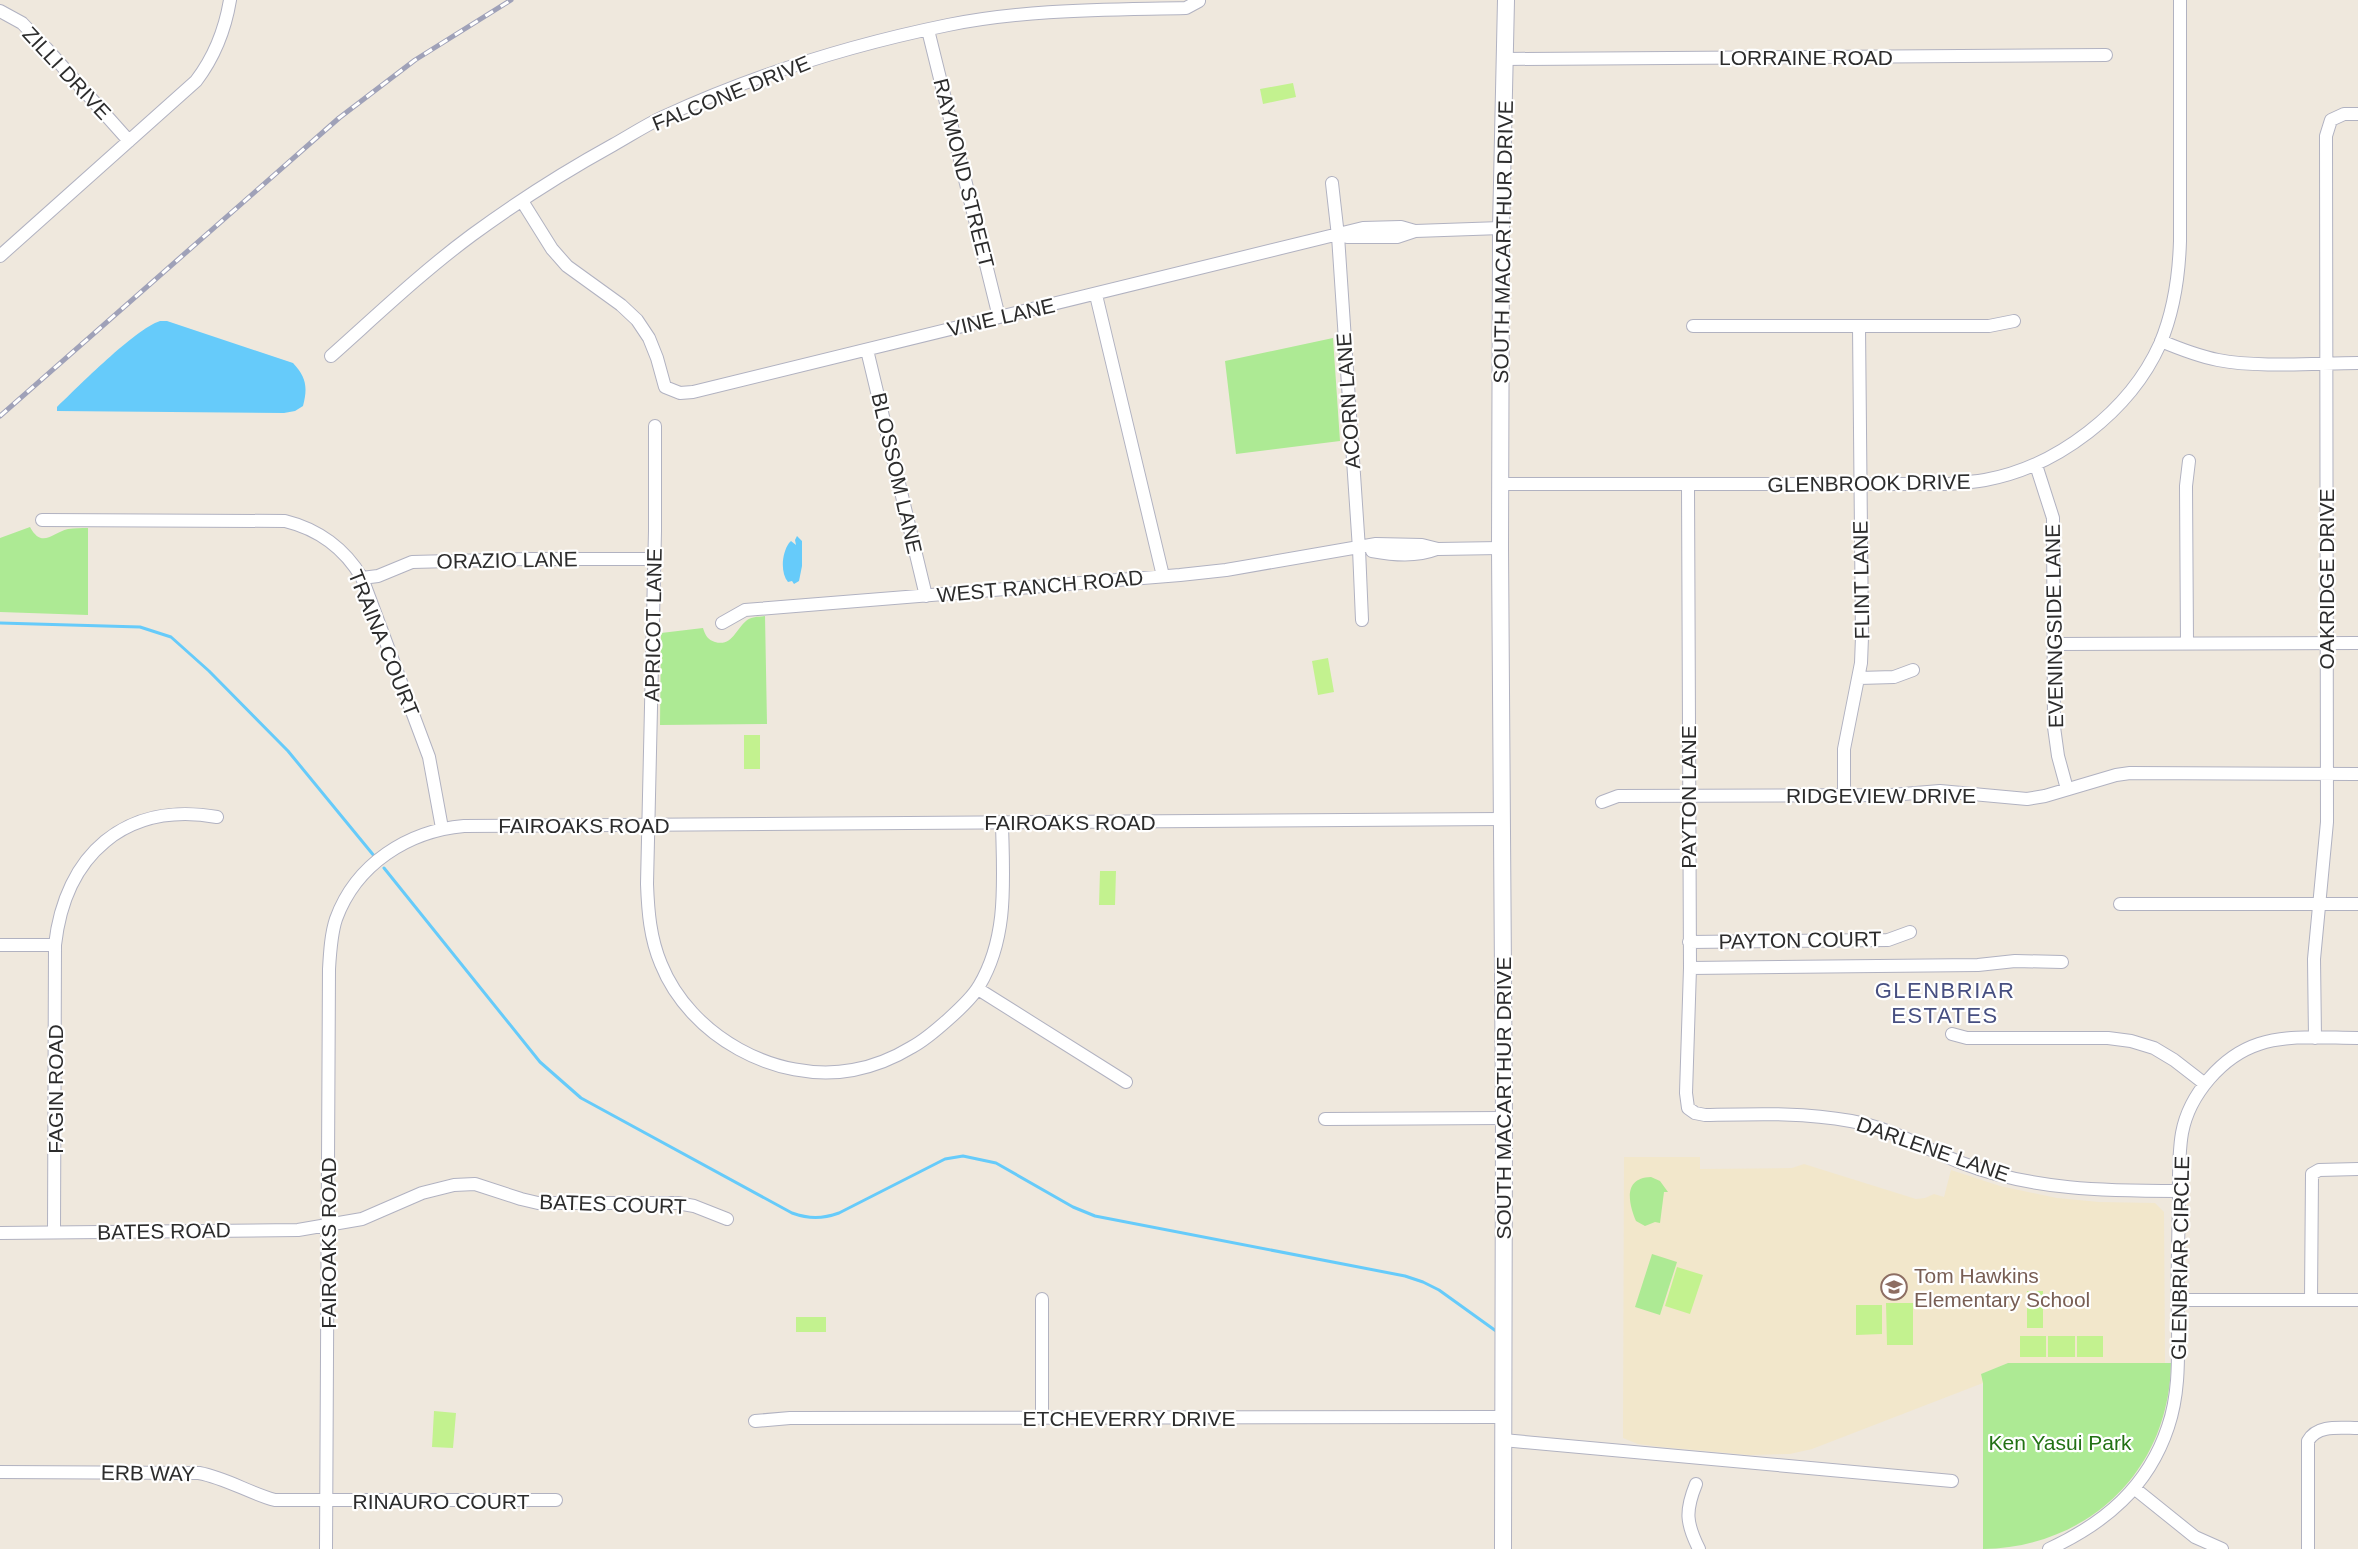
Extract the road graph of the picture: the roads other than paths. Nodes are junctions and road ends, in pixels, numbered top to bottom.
1 (230, 0) edge
2 (1199, 0) edge
3 (1506, 0) edge
4 (2180, 0) edge
5 (0, 11) edge
6 (928, 30) junction
7 (2106, 55) dead end
8 (1506, 59) junction
9 (2358, 114) edge
10 (129, 141) junction
11 (1332, 183) dead end
12 (522, 201) junction
13 (1501, 228) junction
14 (1338, 236) junction
15 (0, 256) edge
16 (1096, 295) junction
17 (999, 317) junction
18 (2014, 321) dead end
19 (1694, 326) dead end
20 (1859, 326) junction
21 (2161, 341) junction
22 (867, 350) junction
23 (331, 356) dead end
24 (2326, 363) junction
25 (2358, 363) edge
26 (655, 426) dead end
27 (2189, 461) dead end
28 (2036, 465) junction
29 (1501, 484) junction
30 (1859, 484) junction
31 (1688, 486) junction
32 (42, 520) dead end
33 (1500, 548) junction
34 (1359, 549) junction
35 (654, 560) junction
36 (1163, 576) junction
37 (362, 578) junction
38 (926, 596) junction
39 (1362, 620) dead end
40 (722, 623) dead end
41 (2187, 643) junction
42 (2326, 643) junction
43 (2054, 644) junction
44 (2358, 644) edge
45 (1913, 670) dead end
46 (1859, 678) junction
47 (2327, 774) junction
48 (2358, 774) edge
49 (2067, 789) junction
50 (1844, 795) junction
51 (1688, 796) junction
52 (1602, 802) dead end
53 (217, 817) dead end
54 (1502, 819) junction
55 (1002, 822) junction
56 (649, 825) junction
57 (442, 828) junction
58 (2358, 903) edge
59 (2120, 904) dead end
60 (2318, 904) junction
61 (1910, 932) dead end
62 (1689, 942) junction
63 (0, 945) edge
64 (55, 945) junction
65 (2062, 962) dead end
66 (1689, 968) junction
67 (978, 988) junction
68 (1952, 1034) dead end
69 (2315, 1038) junction
70 (2358, 1038) edge
71 (1126, 1082) dead end
72 (2205, 1084) junction
73 (1688, 1108) joint
74 (1504, 1118) junction
75 (1324, 1119) dead end
76 (2358, 1170) edge
77 (2179, 1191) junction
78 (727, 1219) dead end
79 (328, 1226) junction
80 (54, 1232) junction
81 (0, 1233) edge
82 (1042, 1299) dead end
83 (2177, 1300) junction
84 (2311, 1300) junction
85 (2358, 1300) edge
86 (1042, 1418) junction
87 (1503, 1418) junction
88 (755, 1420) dead end
89 (2358, 1428) edge
90 (1503, 1440) junction
91 (0, 1472) edge
92 (1952, 1480) dead end
93 (1696, 1484) dead end
94 (2134, 1488) junction
95 (556, 1500) dead end
96 (326, 1501) junction
97 (326, 1549) edge
98 (1503, 1549) edge
99 (1699, 1549) edge
100 (2049, 1549) edge
101 (2222, 1549) edge
102 (2308, 1549) edge

1 - 10 street
2 - 6 street, FALCONE DRIVE
3 - 8 street, SOUTH MACARTHUR DRIVE
4 - 21 street, GLENBROOK DRIVE
5 - 10 street, ZILLI DRIVE
6 - 12 street, FALCONE DRIVE
6 - 17 street, RAYMOND STREET
7 - 8 street, LORRAINE ROAD
8 - 13 street, SOUTH MACARTHUR DRIVE
9 - 24 street, OAKRIDGE DRIVE
10 - 15 street
11 - 14 street, ACORN LANE
12 - 22 street, VINE LANE
12 - 23 street, FALCONE DRIVE
13 - 14 street, VINE LANE
13 - 29 street, SOUTH MACARTHUR DRIVE
14 - 16 street, VINE LANE
14 - 34 street, ACORN LANE
16 - 17 street, VINE LANE
16 - 36 street
17 - 22 street, VINE LANE
18 - 20 street
19 - 20 street
20 - 30 street, FLINT LANE
21 - 24 street
21 - 28 street, GLENBROOK DRIVE
22 - 38 street, BLOSSOM LANE
24 - 25 street
24 - 42 street, OAKRIDGE DRIVE
26 - 35 street, APRICOT LANE
27 - 41 street
28 - 30 street, GLENBROOK DRIVE
28 - 43 street, EVENINGSIDE LANE
29 - 31 street, GLENBROOK DRIVE
29 - 33 street
30 - 31 street, GLENBROOK DRIVE
30 - 46 street, FLINT LANE
31 - 51 street, PAYTON LANE
32 - 37 street, TRAINA COURT
33 - 34 street, WEST RANCH ROAD
33 - 54 street, SOUTH MACARTHUR DRIVE
34 - 36 street, WEST RANCH ROAD
34 - 39 street, ACORN LANE
35 - 37 street, ORAZIO LANE
35 - 56 street, APRICOT LANE
36 - 38 street, WEST RANCH ROAD
37 - 57 street, TRAINA COURT
38 - 40 street, WEST RANCH ROAD
41 - 42 street
41 - 43 street
42 - 44 street
42 - 47 street, OAKRIDGE DRIVE
43 - 49 street, EVENINGSIDE LANE
45 - 46 street
46 - 50 street, FLINT LANE
47 - 48 street, RIDGEVIEW DRIVE
47 - 49 street, RIDGEVIEW DRIVE
47 - 60 street, OAKRIDGE DRIVE
49 - 50 street, RIDGEVIEW DRIVE
50 - 51 street, RIDGEVIEW DRIVE
51 - 52 street, RIDGEVIEW DRIVE
51 - 62 street, PAYTON LANE
53 - 64 street, FAGIN ROAD
54 - 55 street, FAIROAKS ROAD
54 - 74 street, SOUTH MACARTHUR DRIVE
55 - 56 street, FAIROAKS ROAD
55 - 67 street, APRICOT LANE
56 - 57 street, FAIROAKS ROAD
56 - 67 street, APRICOT LANE
57 - 79 street, FAIROAKS ROAD
58 - 60 street
59 - 60 street
60 - 69 street, OAKRIDGE DRIVE
61 - 62 street, PAYTON COURT
62 - 66 street, PAYTON LANE
63 - 64 street
64 - 80 street, FAGIN ROAD
65 - 66 street
66 - 73 street, PAYTON LANE
67 - 71 street
68 - 72 street
69 - 70 street, GLENBRIAR CIRCLE
69 - 72 street, GLENBRIAR CIRCLE
72 - 77 street, GLENBRIAR CIRCLE
73 - 77 street, DARLENE LANE
74 - 75 street
74 - 87 street, SOUTH MACARTHUR DRIVE
76 - 84 street
77 - 83 street, GLENBRIAR CIRCLE
78 - 79 street, BATES COURT
79 - 80 street, BATES ROAD
79 - 96 street, FAIROAKS ROAD
80 - 81 street, BATES ROAD
82 - 86 street
83 - 84 street
83 - 94 street, GLENBRIAR CIRCLE
84 - 85 street
86 - 87 street, ETCHEVERRY DRIVE
86 - 88 street, ETCHEVERRY DRIVE
87 - 90 street, SOUTH MACARTHUR DRIVE
89 - 102 street
90 - 92 street
90 - 98 street, SOUTH MACARTHUR DRIVE
91 - 96 street, ERB WAY
93 - 99 street
94 - 100 street, GLENBRIAR CIRCLE
94 - 101 street
95 - 96 street, RINAURO COURT
96 - 97 street, FAIROAKS ROAD

